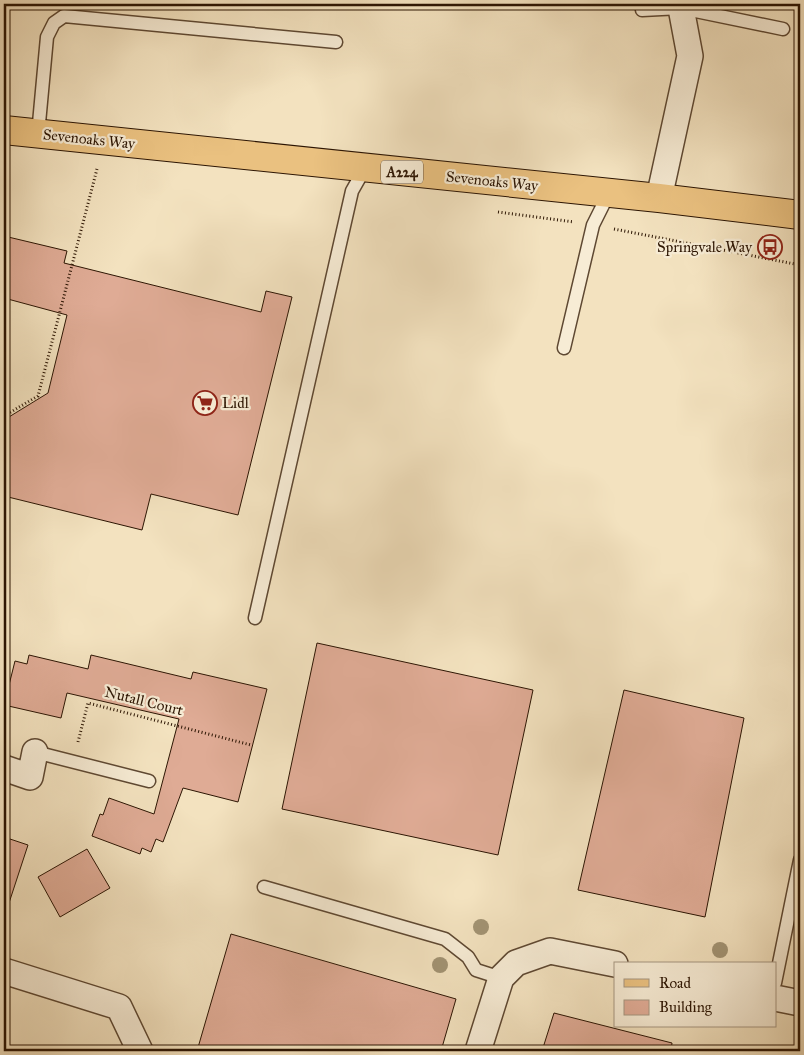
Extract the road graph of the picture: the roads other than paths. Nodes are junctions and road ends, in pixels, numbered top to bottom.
1 (682, 6) edge
2 (642, 10) dead end
3 (783, 29) dead end
4 (336, 42) dead end
5 (4, 130) edge
6 (38, 134) junction
7 (365, 168) junction
8 (609, 193) junction
9 (660, 198) junction
10 (800, 215) edge
11 (564, 348) dead end
12 (255, 618) dead end
13 (35, 752) joint
14 (4, 768) edge
15 (149, 781) dead end
16 (800, 860) edge
17 (264, 887) dead end
18 (614, 964) edge
19 (4, 971) edge
20 (500, 978) junction
21 (776, 978) edge
22 (776, 998) edge
23 (800, 1003) edge
24 (140, 1051) edge
25 (478, 1051) edge

1 - 2 lane
1 - 3 lane
1 - 9 street
4 - 6 lane
5 - 6 main road, Sevenoaks Way / A224
6 - 7 main road, Sevenoaks Way / A224
7 - 8 main road, Sevenoaks Way / A224
7 - 12 lane
8 - 9 main road, Sevenoaks Way / A224
8 - 11 lane
9 - 10 main road, Sevenoaks Way / A224
13 - 14 street
13 - 15 lane
16 - 21 lane
17 - 20 lane
18 - 20 street
19 - 24 street
20 - 25 street
22 - 23 street

